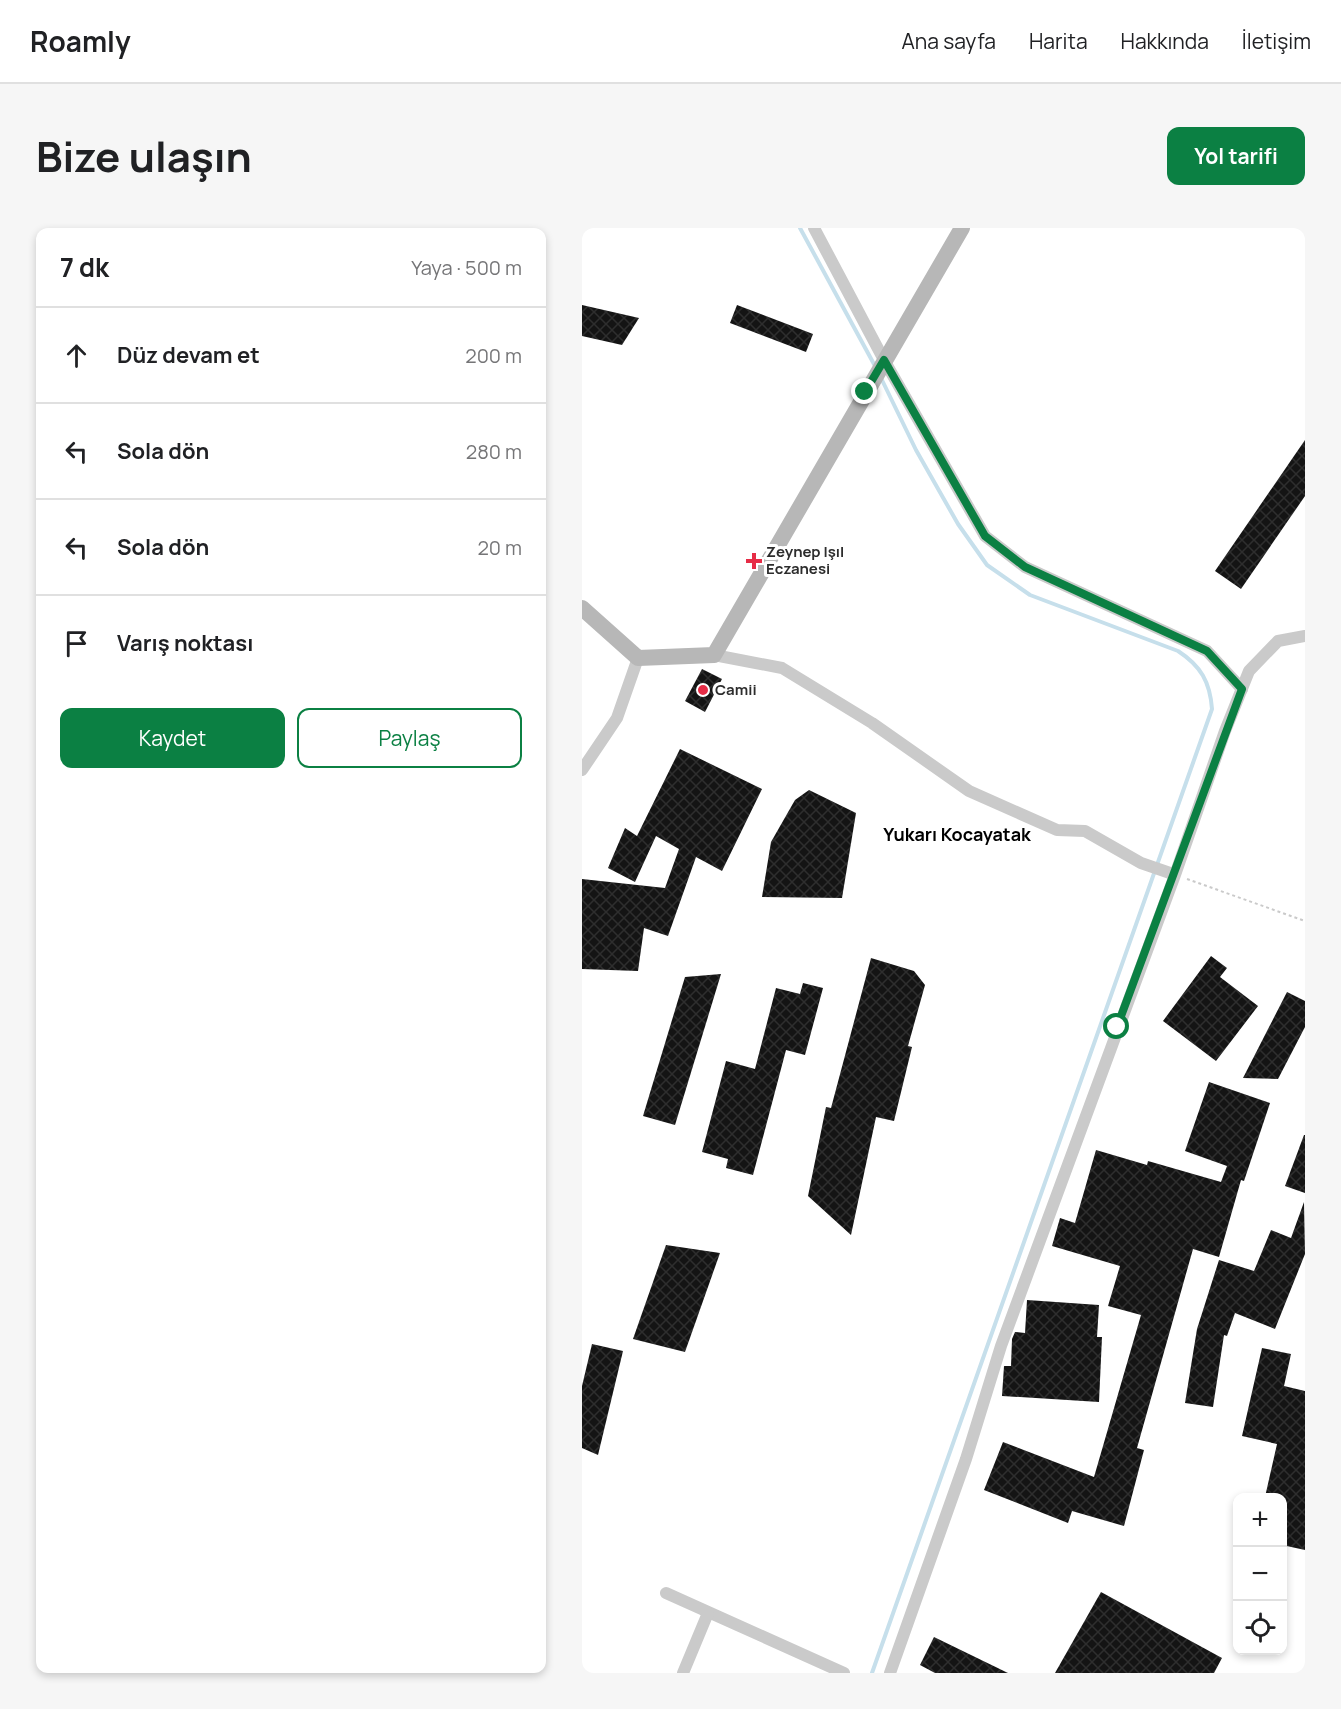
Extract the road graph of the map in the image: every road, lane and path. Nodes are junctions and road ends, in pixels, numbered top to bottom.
1 (814, 228) edge
2 (962, 228) edge
3 (884, 360) junction
4 (582, 608) edge
5 (1305, 636) edge
6 (714, 655) junction
7 (638, 658) junction
8 (1242, 689) junction
9 (582, 770) edge
10 (1173, 874) junction
11 (1305, 921) edge
12 (666, 1593) dead end
13 (708, 1613) junction
14 (683, 1673) edge
15 (844, 1673) edge
16 (890, 1673) edge

1 - 3 street
2 - 3 street
3 - 6 street
3 - 8 street
4 - 7 street
5 - 8 street
6 - 7 street
6 - 10 street
7 - 9 street
8 - 10 street
10 - 11 path
10 - 16 street
12 - 13 street
13 - 14 street
13 - 15 street

